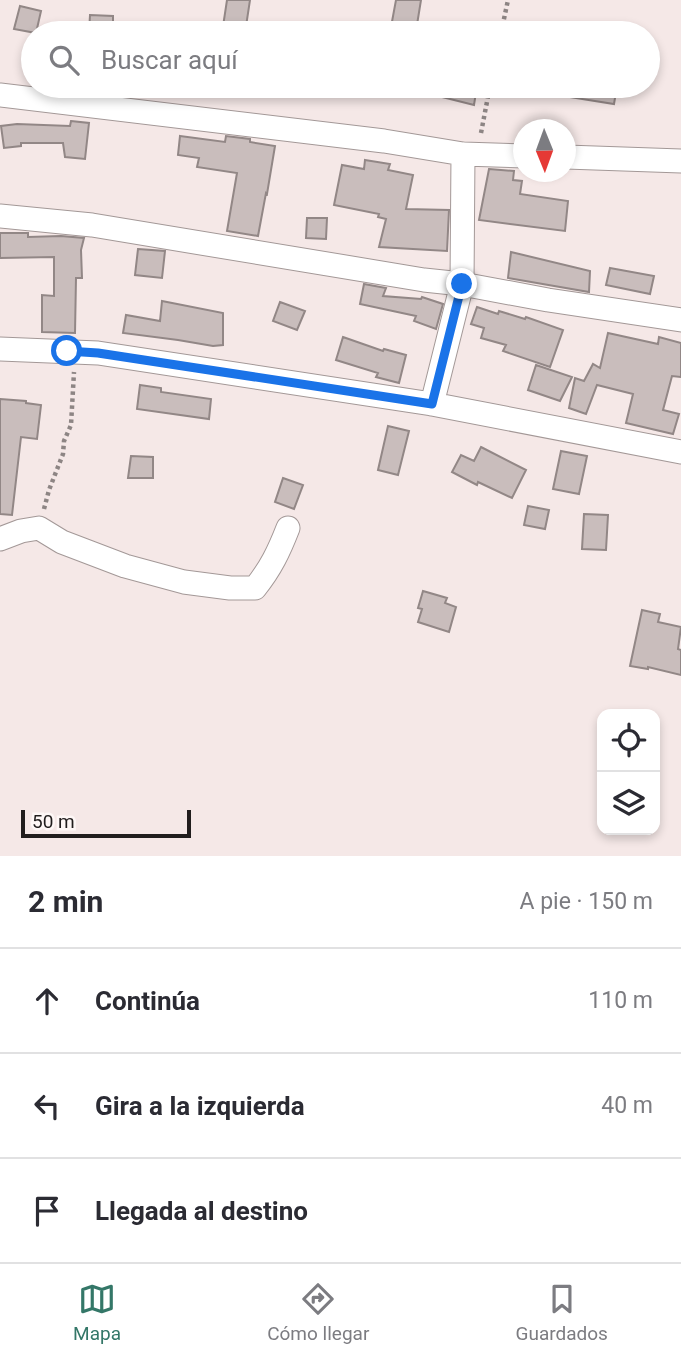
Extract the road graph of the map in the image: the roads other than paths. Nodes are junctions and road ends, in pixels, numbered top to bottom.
1 (0, 95) edge
2 (21, 97) edge
3 (25, 98) edge
4 (470, 154) junction
5 (513, 156) edge
6 (576, 157) edge
7 (681, 161) edge
8 (0, 216) edge
9 (462, 284) junction
10 (681, 320) edge
11 (0, 349) edge
12 (432, 404) junction
13 (681, 452) edge
14 (288, 528) dead end
15 (0, 539) edge

1 - 2 street
3 - 4 street
4 - 5 street
4 - 9 street
6 - 7 street
8 - 9 street
9 - 10 street
9 - 12 street
11 - 12 street
12 - 13 street
14 - 15 street

